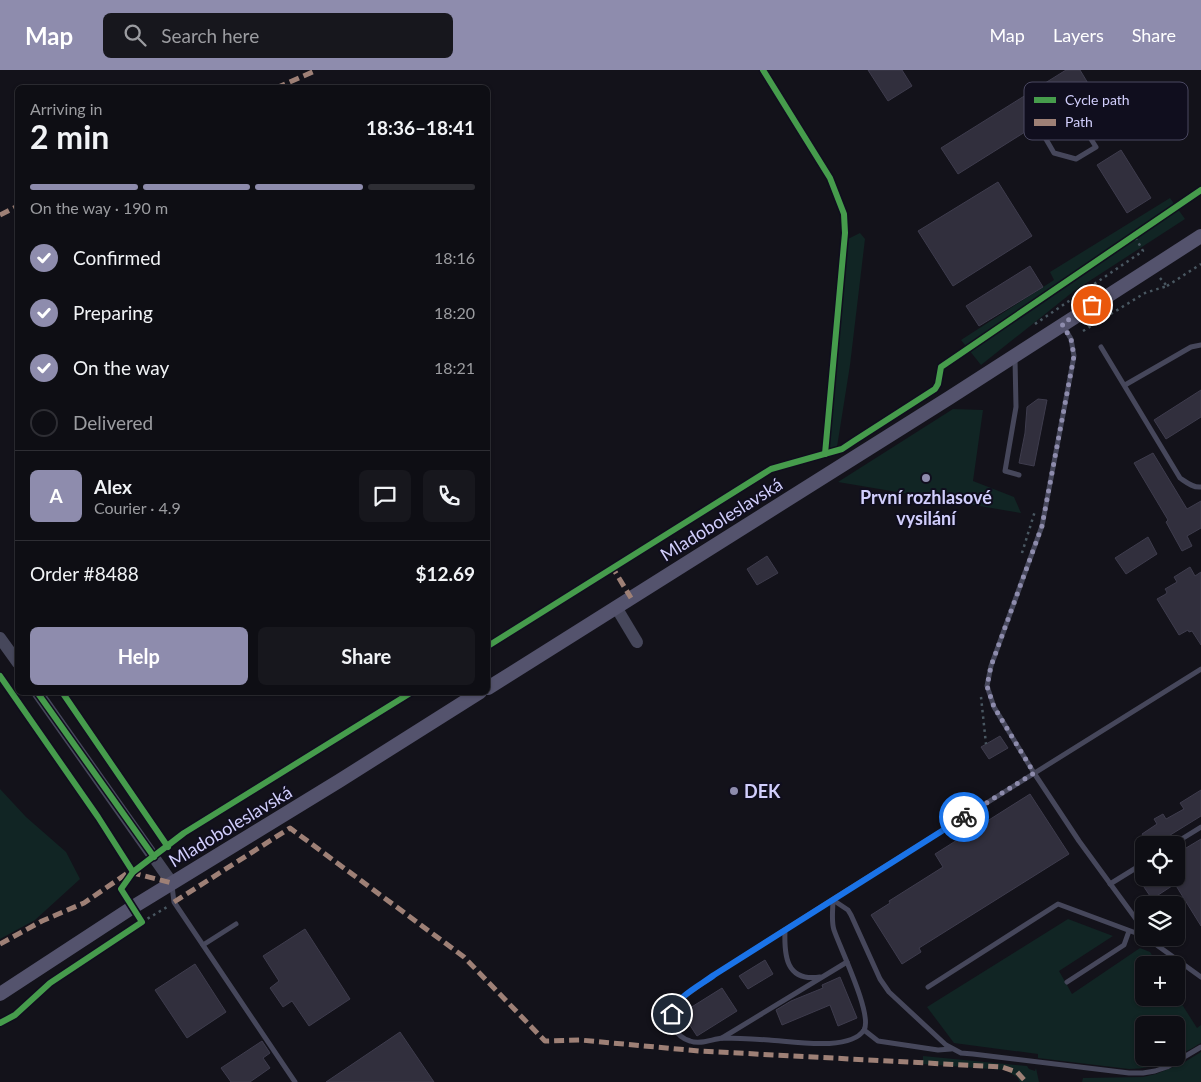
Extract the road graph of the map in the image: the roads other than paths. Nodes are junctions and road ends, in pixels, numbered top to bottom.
1 (1046, 140) edge
2 (1092, 140) edge
3 (1201, 236) edge
4 (1062, 324) junction
5 (1201, 345) edge
6 (1101, 346) dead end
7 (1014, 356) junction
8 (1125, 385) junction
9 (1019, 475) dead end
10 (1201, 487) edge
11 (616, 607) junction
12 (0, 638) edge
13 (637, 642) dead end
14 (15, 660) edge
15 (1201, 669) edge
16 (490, 687) edge
17 (39, 695) edge
18 (475, 695) edge
19 (1034, 773) junction
20 (1201, 827) edge
21 (1185, 837) edge
22 (1135, 869) edge
23 (172, 883) junction
24 (1110, 884) junction
25 (832, 900) junction
26 (1135, 918) edge
27 (236, 924) dead end
28 (785, 930) junction
29 (1130, 931) junction
30 (1135, 933) edge
31 (203, 945) junction
32 (1159, 946) edge
33 (847, 962) junction
34 (822, 977) junction
35 (1201, 977) edge
36 (1066, 982) dead end
37 (928, 987) dead end
38 (0, 994) edge
39 (864, 1030) junction
40 (722, 1038) junction
41 (1201, 1047) edge
42 (952, 1049) junction
43 (295, 1082) edge

1 - 2 lane
3 - 4 main road, Mladoboleslavská
4 - 7 main road, Mladoboleslavská
4 - 19 lane
5 - 8 lane
6 - 8 lane
7 - 9 lane
7 - 11 main road, Mladoboleslavská
8 - 10 lane
11 - 13 street
11 - 16 main road, Mladoboleslavská
12 - 14 street
15 - 19 lane
17 - 23 street
18 - 23 main road, Mladoboleslavská
19 - 24 lane
19 - 25 lane
20 - 21 lane
22 - 24 lane
23 - 31 lane
23 - 38 main road, Mladoboleslavská
24 - 26 lane
25 - 28 lane
25 - 33 lane
25 - 42 lane
27 - 31 lane
28 - 34 lane
28 - 40 lane
29 - 30 lane
29 - 36 lane
29 - 37 lane
31 - 43 lane
32 - 35 lane
33 - 34 lane
33 - 39 lane
34 - 40 lane
39 - 40 lane
39 - 42 lane
41 - 42 lane

